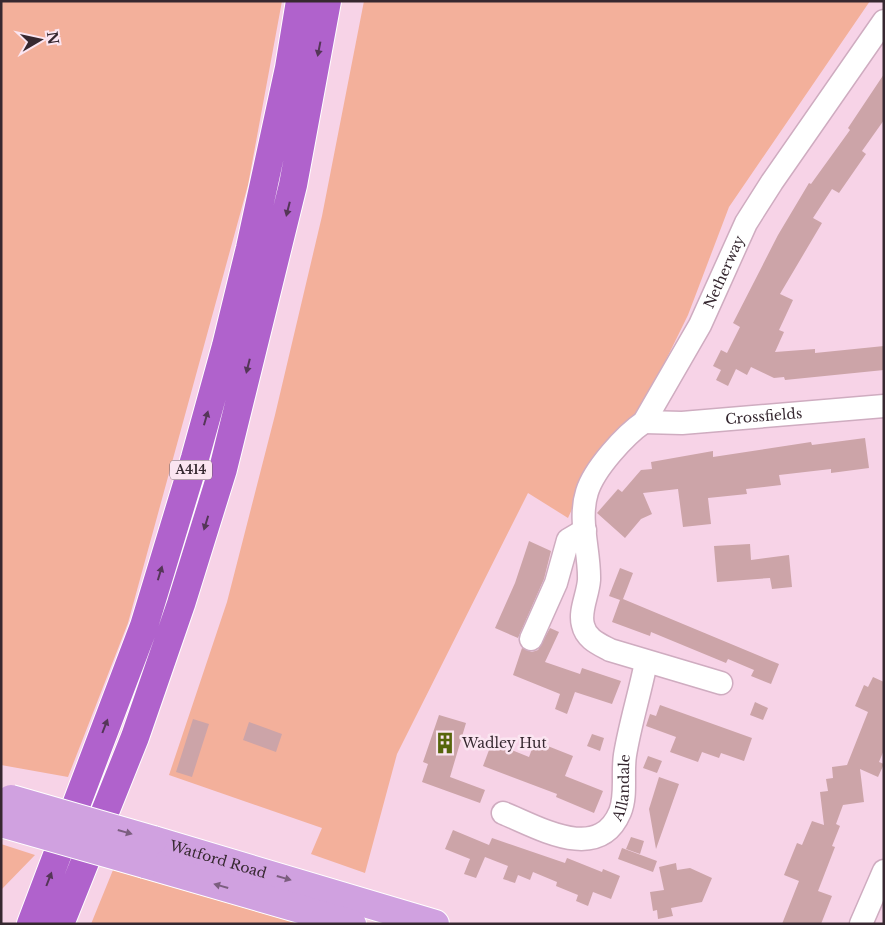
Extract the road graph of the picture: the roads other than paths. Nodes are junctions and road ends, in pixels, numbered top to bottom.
1 (300, 1) edge
2 (327, 1) edge
3 (884, 21) edge
4 (884, 406) edge
5 (644, 422) junction
6 (585, 530) junction
7 (531, 640) dead end
8 (646, 662) junction
9 (721, 683) dead end
10 (5, 806) edge
11 (503, 813) dead end
12 (149, 852) junction
13 (884, 871) edge
14 (395, 918) edge
15 (31, 924) edge
16 (60, 924) edge
17 (352, 924) edge
18 (435, 924) edge
19 (861, 924) edge

15 -> 1 highway, A414
2 -> 16 highway, A414
3 - 5 street, Netherway
4 - 5 street, Crossfields
5 - 6 street, Netherway
6 - 7 street
6 - 8 street
8 - 9 street
8 - 11 street, Allandale
10 - 12 main road, Watford Road, bridge
12 -> 14 main road, Watford Road
17 -> 12 main road, Watford Road
13 - 19 street
14 - 18 main road, Watford Road

